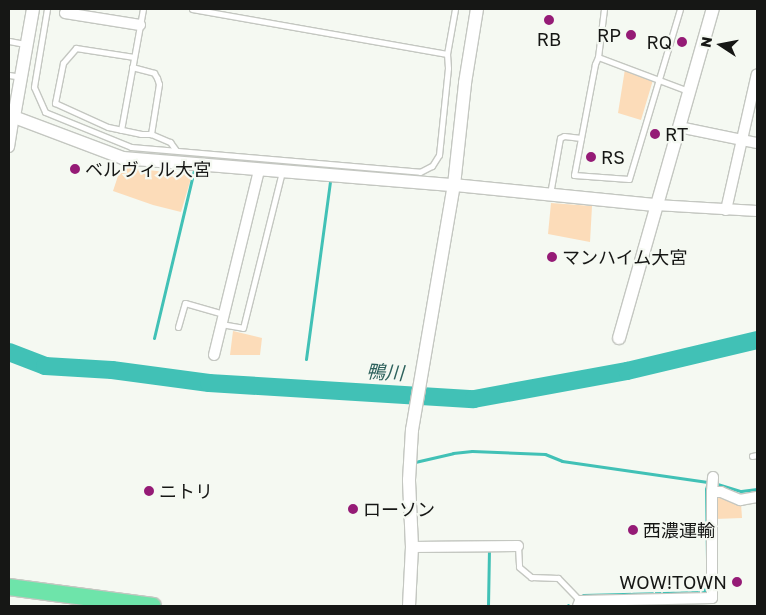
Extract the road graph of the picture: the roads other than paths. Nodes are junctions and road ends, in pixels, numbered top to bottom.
1 (33, 9) edge
2 (47, 9) edge
3 (143, 9) edge
4 (192, 9) edge
5 (455, 9) edge
6 (477, 9) edge
7 (604, 9) edge
8 (680, 9) edge
9 (713, 9) edge
10 (65, 13) dead end
11 (140, 25) junction
12 (9, 41) edge
13 (28, 44) junction
14 (447, 54) junction
15 (134, 57) junction
16 (598, 57) junction
17 (132, 67) junction
18 (757, 74) edge
19 (15, 76) edge
20 (659, 80) junction
21 (689, 92) junction
22 (12, 116) edge
23 (679, 127) junction
24 (121, 130) junction
25 (151, 134) junction
26 (581, 138) junction
27 (742, 140) junction
28 (757, 143) edge
29 (9, 147) edge
30 (175, 149) junction
31 (259, 170) junction
32 (282, 171) junction
33 (454, 185) junction
34 (550, 194) junction
35 (656, 205) junction
36 (726, 210) junction
37 (757, 211) edge
38 (222, 319) junction
39 (178, 328) dead end
40 (619, 338) dead end
41 (214, 356) dead end
42 (713, 477) dead end
43 (712, 492) junction
44 (757, 497) edge
45 (518, 546) joint
46 (412, 547) junction
47 (9, 587) edge
48 (579, 603) edge
49 (153, 606) edge
50 (409, 606) edge

1 - 13 street
2 - 30 lane
3 - 11 lane
4 - 14 lane
5 - 14 lane
6 - 33 street
7 - 16 lane
8 - 20 lane
9 - 21 street
10 - 11 street
11 - 15 lane
12 - 13 lane
13 - 19 street
14 - 30 lane
15 - 17 lane
15 - 24 lane
16 - 20 lane
16 - 26 lane
17 - 24 lane
17 - 25 lane
18 - 27 street
19 - 22 street
20 - 21 lane
20 - 26 lane
21 - 23 street
22 - 29 street
22 - 31 street
23 - 27 street
23 - 35 street
24 - 25 lane
25 - 30 lane
26 - 34 lane
27 - 28 street
27 - 36 street
31 - 32 street
31 - 38 street
32 - 33 street
32 - 38 lane
33 - 34 street
33 - 46 street
34 - 35 street
35 - 36 street
35 - 40 street
36 - 37 street
38 - 39 lane
38 - 41 street
42 - 43 street
43 - 44 street
43 - 48 street
45 - 46 street
45 - 48 lane
46 - 50 street
47 - 49 highway

